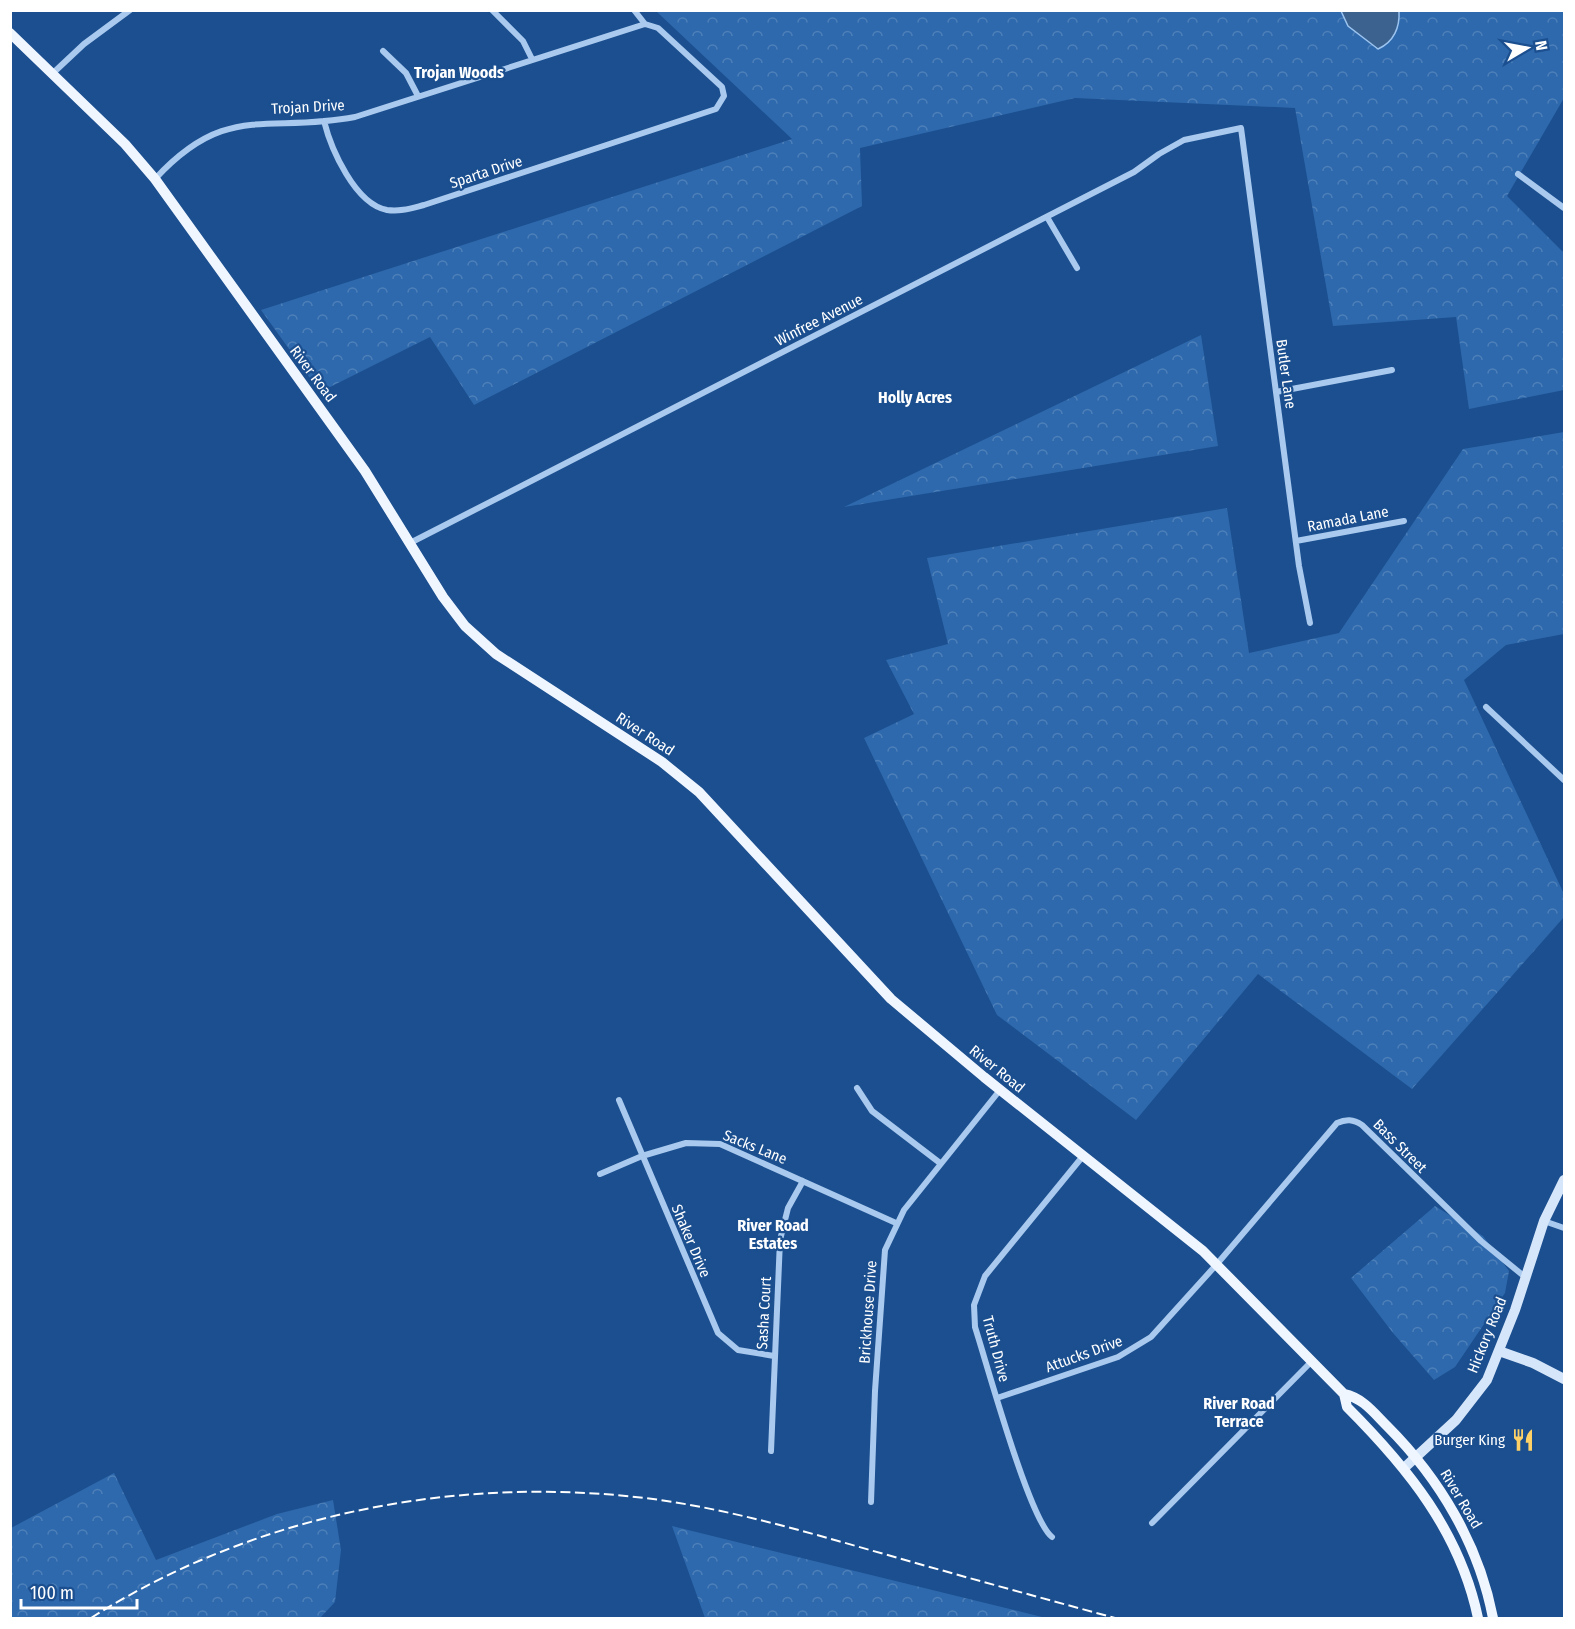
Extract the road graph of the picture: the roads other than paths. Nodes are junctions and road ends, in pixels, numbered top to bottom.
1 (130, 10) edge
2 (492, 10) edge
3 (634, 10) edge
4 (645, 24) junction
5 (10, 33) edge
6 (383, 51) dead end
7 (532, 59) junction
8 (52, 74) junction
9 (418, 96) junction
10 (324, 121) junction
11 (1241, 128) joint
12 (1518, 174) dead end
13 (155, 179) junction
14 (1564, 198) edge
15 (1562, 207) edge
16 (1047, 217) junction
17 (1077, 268) dead end
18 (1392, 370) dead end
19 (1276, 392) junction
20 (1404, 521) dead end
21 (1296, 541) junction
22 (410, 543) junction
23 (1310, 623) dead end
24 (1486, 707) dead end
25 (1564, 780) edge
26 (857, 1088) dead end
27 (999, 1090) junction
28 (619, 1100) dead end
29 (642, 1156) junction
30 (1083, 1156) junction
31 (940, 1163) junction
32 (600, 1174) dead end
33 (1564, 1180) edge
34 (803, 1181) junction
35 (1544, 1221) junction
36 (896, 1223) junction
37 (1564, 1228) edge
38 (1217, 1264) junction
39 (1525, 1277) junction
40 (1499, 1351) junction
41 (774, 1356) junction
42 (1313, 1361) junction
43 (1564, 1379) edge
44 (1344, 1394) junction
45 (997, 1398) junction
46 (771, 1451) dead end
47 (1417, 1457) junction
48 (1404, 1468) junction
49 (871, 1502) dead end
50 (1152, 1523) dead end
51 (1052, 1537) dead end
52 (1478, 1618) edge
53 (1493, 1618) edge

1 - 8 street
2 - 7 street
3 - 4 street
4 - 7 street, Trojan Drive
4 - 10 street, Sparta Drive
5 - 8 main road, River Road
6 - 9 street
7 - 9 street, Trojan Drive
8 - 13 main road, River Road
9 - 10 street, Trojan Drive
10 - 13 street, Trojan Drive
11 - 16 street, Winfree Avenue
11 - 19 street, Butler Lane
12 - 15 street
13 - 22 main road, River Road
14 - 15 street
16 - 17 street
16 - 22 street, Winfree Avenue
18 - 19 street
19 - 21 street, Butler Lane
20 - 21 street, Ramada Lane
21 - 23 street, Butler Lane
22 - 27 main road, River Road
24 - 25 street
26 - 31 street
27 - 30 main road, River Road
27 - 31 street, Brickhouse Drive
28 - 29 street, Shaker Drive
29 - 32 street, Sacks Lane
29 - 34 street, Sacks Lane
29 - 41 street, Shaker Drive
30 - 38 main road, River Road
30 - 45 street, Truth Drive
31 - 36 street, Brickhouse Drive
33 - 35 main road
34 - 36 street, Sacks Lane
34 - 41 street, Sasha Court
35 - 37 street
35 - 39 main road
36 - 49 street, Brickhouse Drive
38 - 39 street, Bass Street
38 - 42 main road, River Road
38 - 45 street, Attucks Drive
39 - 40 main road, Hickory Road
40 - 43 main road
40 - 47 main road, Hickory Road
41 - 46 street, Sasha Court
42 - 44 main road, River Road
42 - 50 street
44 - 47 main road, River Road
44 - 48 main road, River Road
45 - 51 street, Truth Drive
47 - 48 main road, Hickory Road
47 - 53 main road, River Road
48 - 52 main road, River Road

